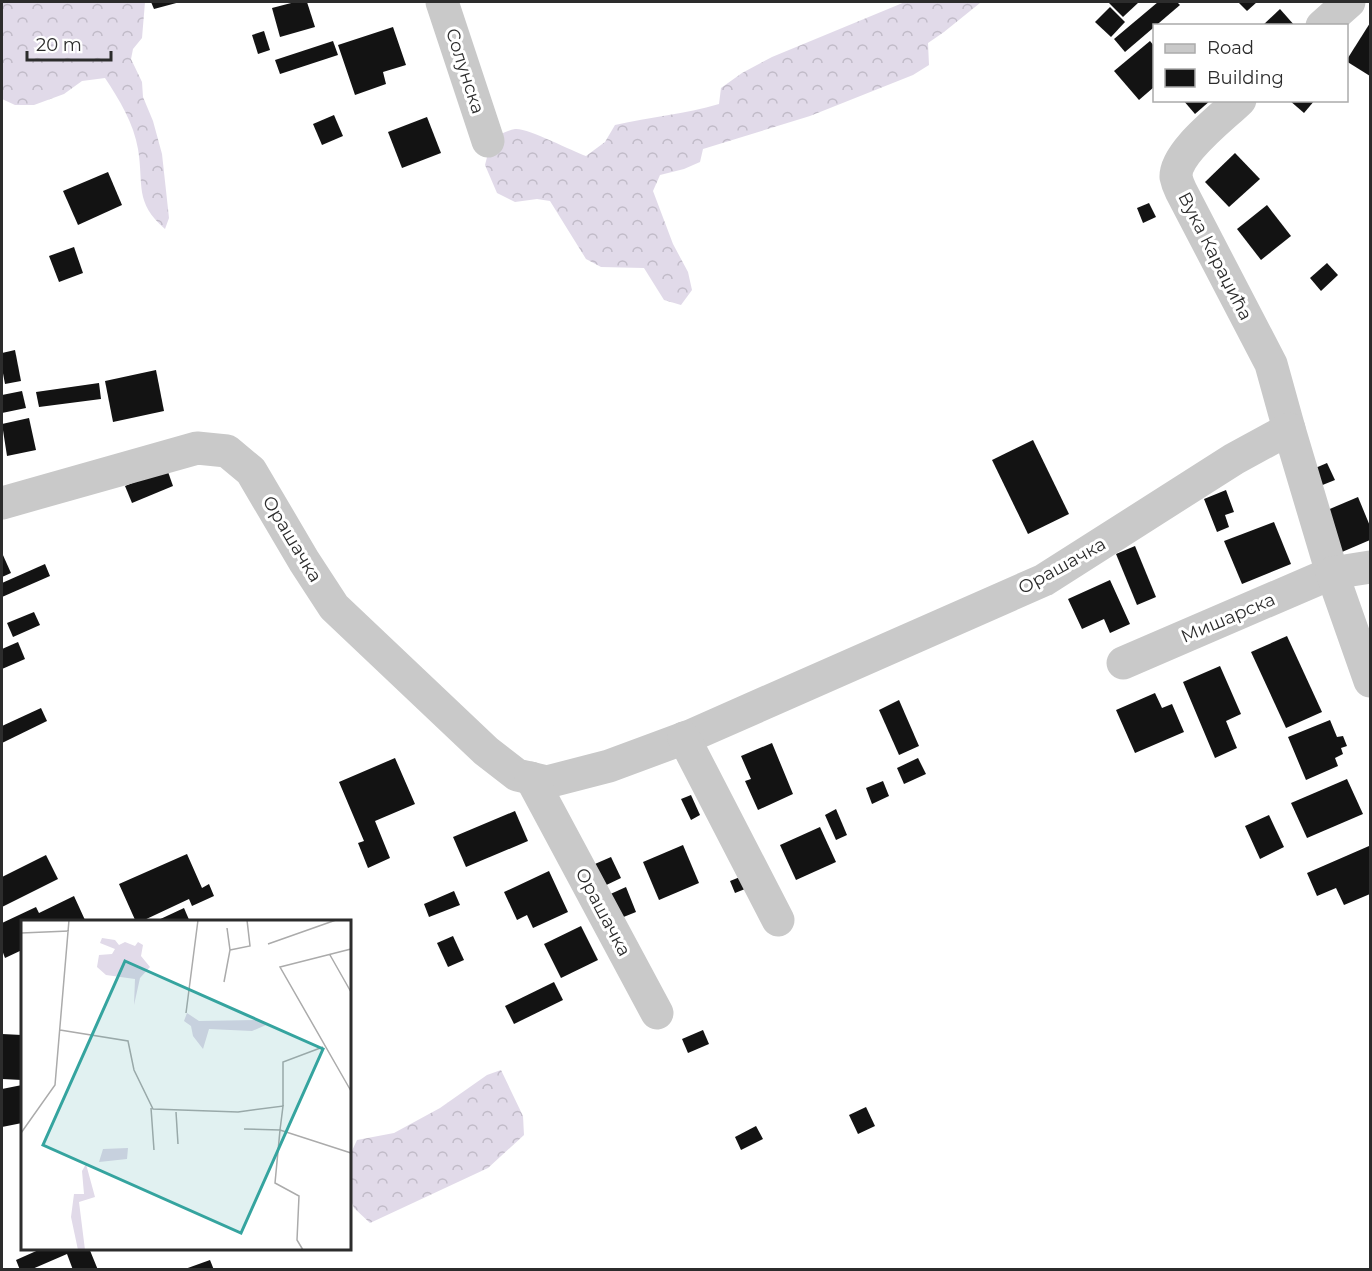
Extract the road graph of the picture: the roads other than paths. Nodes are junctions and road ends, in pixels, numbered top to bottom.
1 (442, 2) edge
2 (1348, 2) edge
3 (1324, 24) edge
4 (1238, 102) edge
5 (488, 141) dead end
6 (1289, 429) junction
7 (2, 503) edge
8 (1371, 567) edge
9 (1332, 573) junction
10 (1123, 663) dead end
11 (1371, 681) edge
12 (684, 738) junction
13 (531, 778) junction
14 (778, 920) dead end
15 (657, 1013) dead end

1 - 5 street, Солунска
2 - 3 street
4 - 6 street, Вука Караџића
6 - 9 street
6 - 12 street, Орашачка
7 - 13 street, Орашачка
8 - 9 street, Мишарска
9 - 10 street, Мишарска
9 - 11 street
12 - 13 street, Орашачка
12 - 14 street
13 - 15 street, Орашачка

